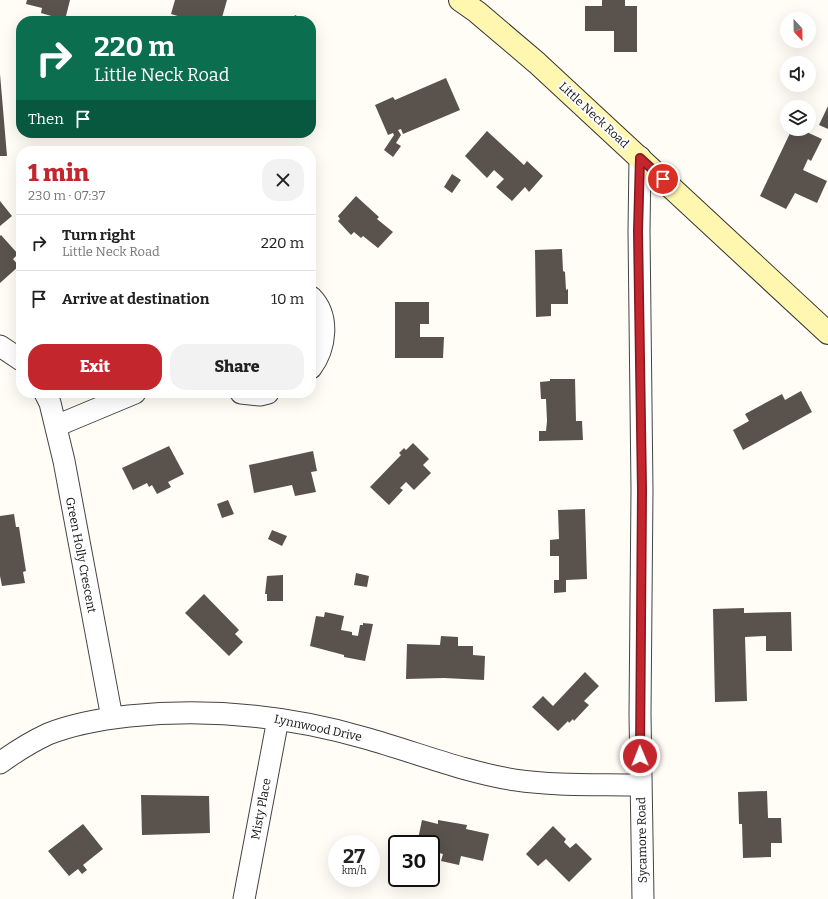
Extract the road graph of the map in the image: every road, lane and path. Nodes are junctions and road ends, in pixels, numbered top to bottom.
1 (460, 0) edge
2 (640, 158) junction
3 (316, 305) edge
4 (828, 333) edge
5 (0, 346) edge
6 (16, 357) edge
7 (316, 362) edge
8 (48, 398) edge
9 (123, 398) edge
10 (56, 426) junction
11 (112, 718) junction
12 (278, 719) junction
13 (0, 763) edge
14 (641, 785) junction
15 (244, 899) edge
16 (643, 899) edge

1 - 2 street, Little Neck Road
2 - 4 street, Little Neck Road
2 - 14 street, Sycamore Road
3 - 7 street
5 - 6 street
8 - 10 street, Green Holly Crescent
9 - 10 street
10 - 11 street, Green Holly Crescent
11 - 12 street, Lynnwood Drive
11 - 13 street, Lynnwood Drive
12 - 14 street, Lynnwood Drive
12 - 15 street, Misty Place
14 - 16 street, Sycamore Road

